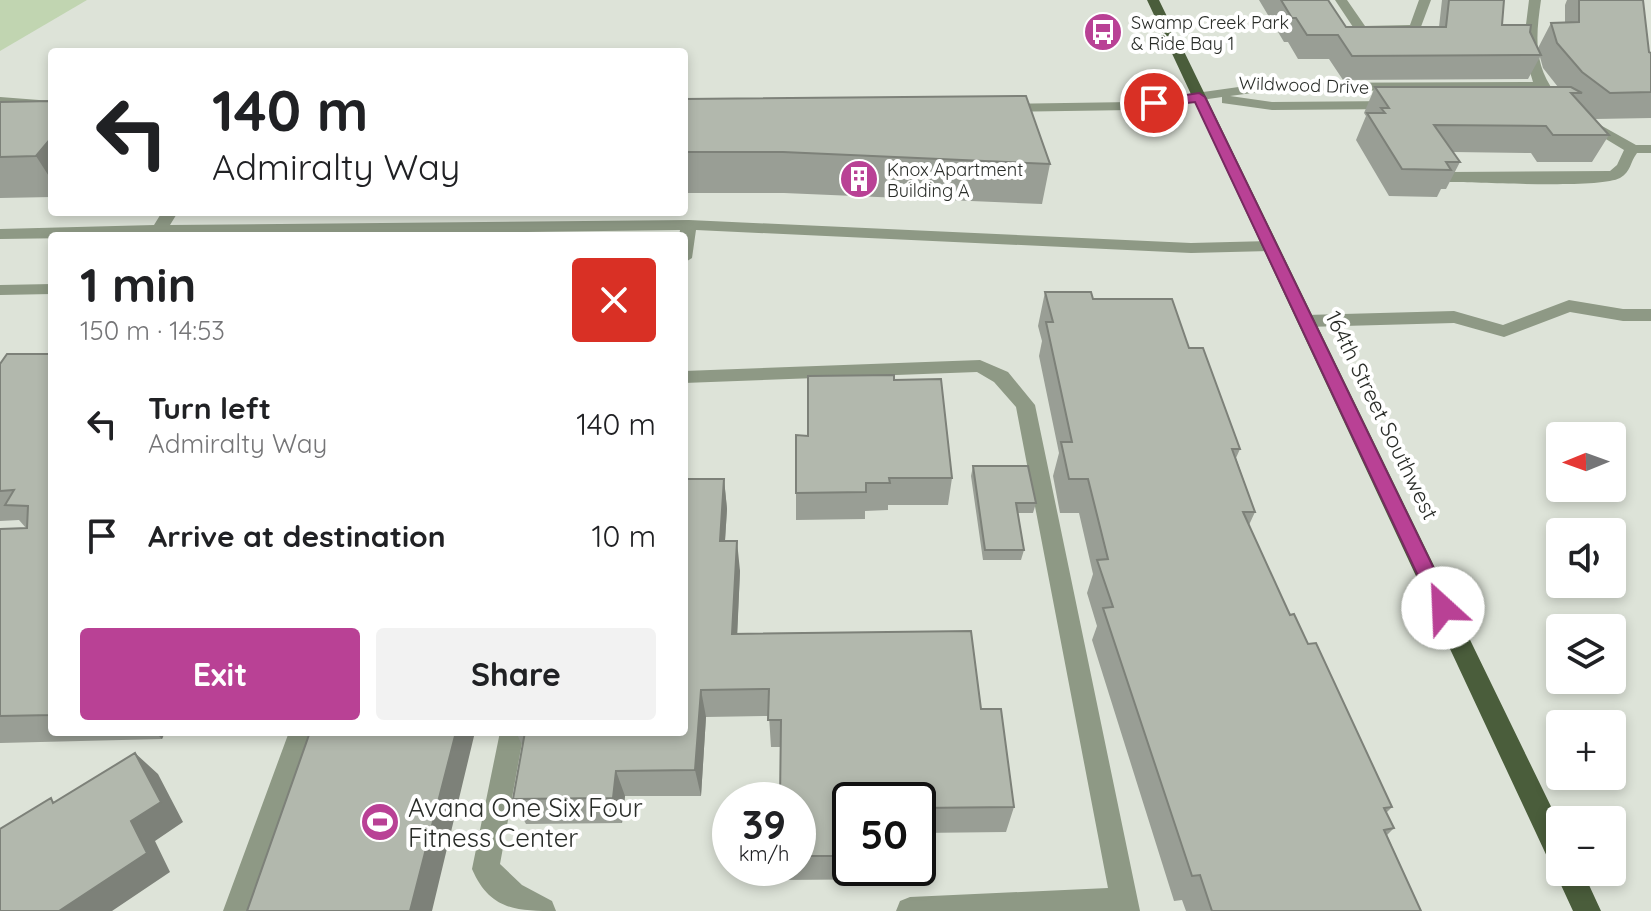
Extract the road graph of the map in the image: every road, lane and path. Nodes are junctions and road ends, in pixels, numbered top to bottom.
1 (1153, 0) edge
2 (1341, 0) edge
3 (1425, 0) edge
4 (1535, 0) edge
5 (1542, 86) junction
6 (1199, 97) junction
7 (0, 101) edge
8 (48, 105) edge
9 (1418, 105) edge
10 (994, 108) edge
11 (1633, 149) junction
12 (1651, 149) edge
13 (1450, 177) edge
14 (689, 225) junction
15 (223, 232) edge
16 (688, 232) edge
17 (0, 234) edge
18 (48, 234) edge
19 (1270, 246) junction
20 (48, 289) edge
21 (0, 290) edge
22 (1651, 315) edge
23 (1306, 321) junction
24 (688, 377) edge
25 (300, 736) edge
26 (511, 736) edge
27 (1546, 825) edge
28 (1575, 886) edge
29 (1125, 906) edge
30 (237, 911) edge
31 (542, 911) edge
32 (910, 911) edge
33 (1587, 911) edge

1 - 6 main road, 164th Street Southwest
2 - 3 street
4 - 5 street
5 - 6 street, Wildwood Drive
5 - 11 street
6 - 9 street, Wildwood Drive
6 - 10 street
6 - 19 main road, 164th Street Southwest
7 - 8 street
11 - 12 street
11 - 13 street
14 - 15 street
14 - 16 street
14 - 19 street
17 - 18 street
19 - 23 main road, 164th Street Southwest
20 - 21 street
22 - 23 street
23 - 27 main road, 164th Street Southwest
24 - 29 street
25 - 30 street
26 - 31 street
28 - 33 main road
29 - 32 street

